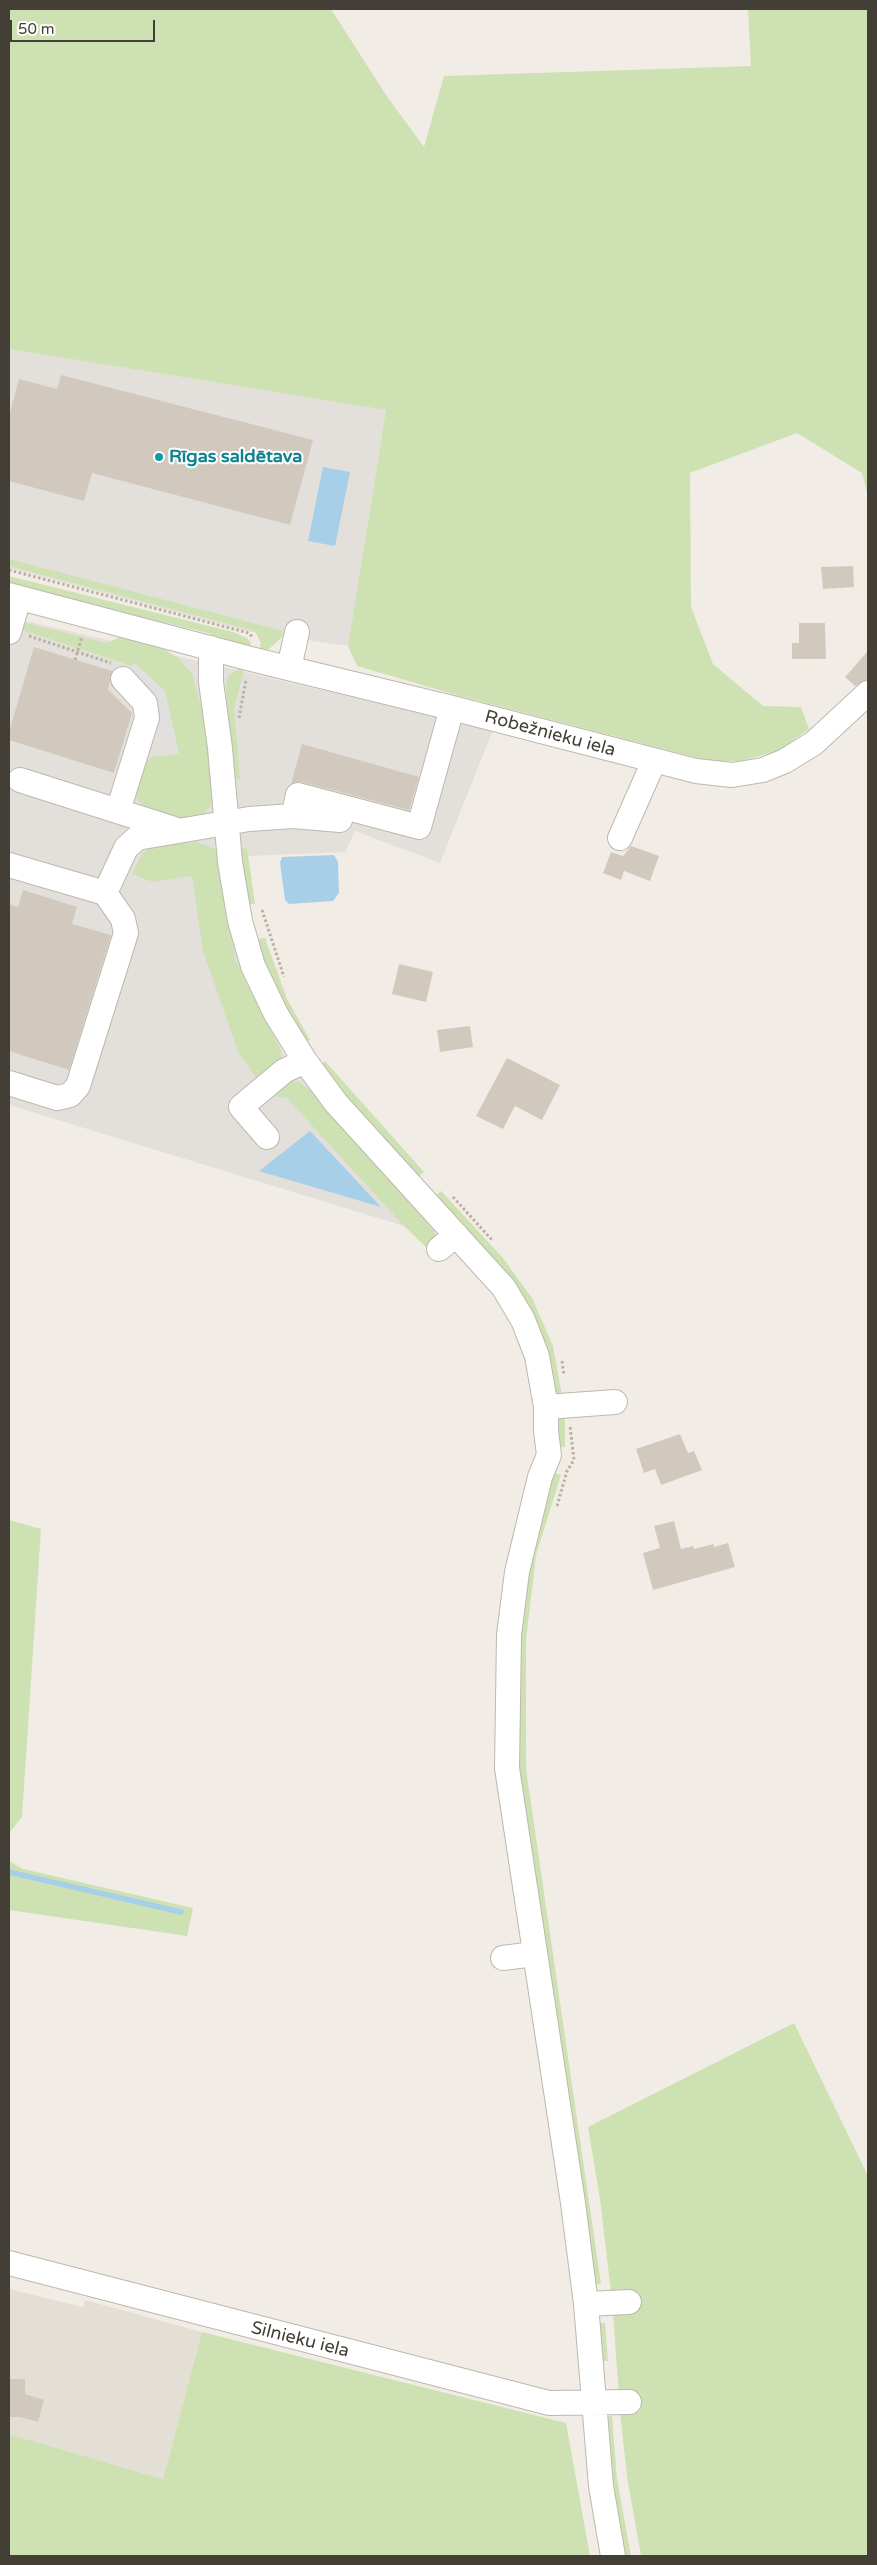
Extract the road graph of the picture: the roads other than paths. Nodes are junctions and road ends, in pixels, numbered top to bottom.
1 (14, 597) edge
2 (9, 631) edge
3 (297, 632) dead end
4 (212, 648) junction
5 (289, 668) junction
6 (123, 679) road end
7 (868, 693) edge
8 (452, 708) junction
9 (654, 761) junction
10 (20, 780) dead end
11 (118, 811) junction
12 (226, 824) junction
13 (178, 830) junction
14 (620, 838) dead end
15 (9, 865) edge
16 (105, 893) junction
17 (305, 1061) junction
18 (9, 1083) edge
19 (267, 1136) dead end
20 (615, 1402) dead end
21 (557, 1406) junction
22 (534, 1954) junction
23 (503, 1958) dead end
24 (9, 2264) edge
25 (629, 2302) dead end
26 (586, 2304) junction
27 (629, 2402) dead end
28 (593, 2404) junction
29 (613, 2556) edge

1 - 2 street
1 - 4 street, Robežnieku iela
3 - 5 street
4 - 5 street, Robežnieku iela
4 - 12 street
5 - 8 street, Robežnieku iela
6 - 11 street
7 - 9 street, Robežnieku iela
8 - 9 street, Robežnieku iela
8 - 12 street
9 - 14 street
10 - 11 street
11 - 13 street
12 - 13 street
12 - 17 street
13 - 16 street
15 - 16 street
16 - 18 street
17 - 19 street
17 - 21 street
20 - 21 street
21 - 22 street
22 - 23 street
22 - 26 street
24 - 28 street, Silnieku iela
25 - 26 street
26 - 28 street
27 - 28 street, Silnieku iela
28 - 29 street

